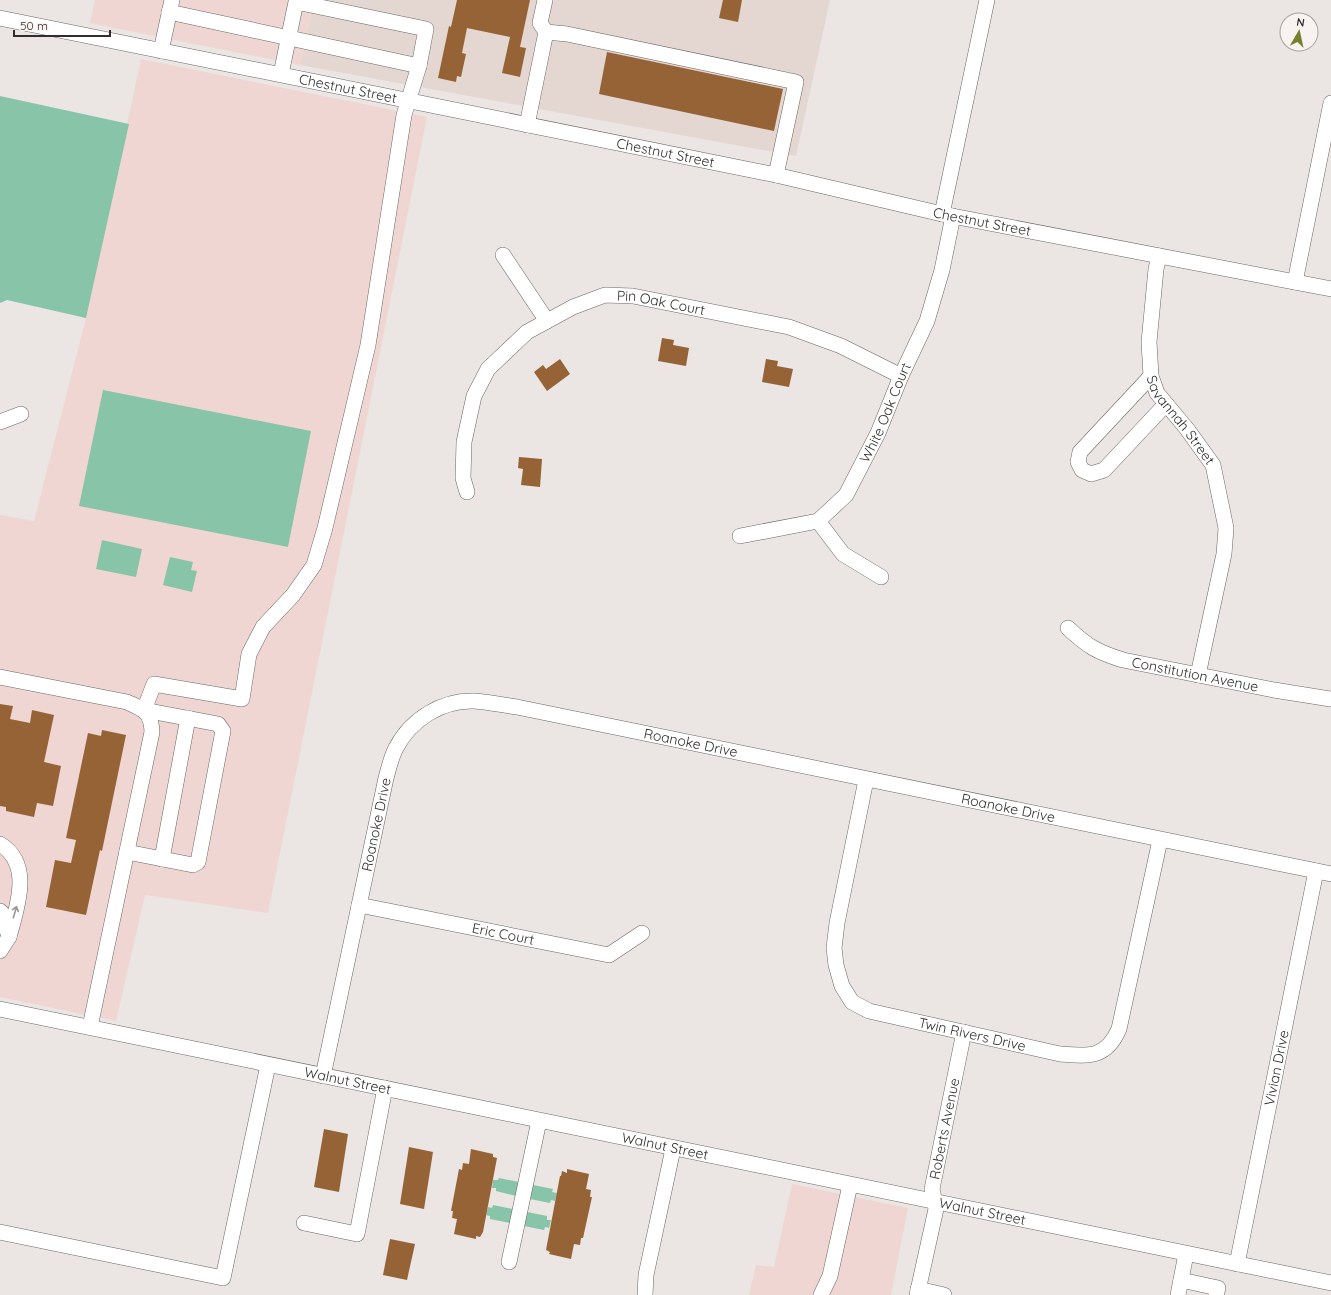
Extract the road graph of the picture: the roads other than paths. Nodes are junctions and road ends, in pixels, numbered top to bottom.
1 (545, 0) edge
2 (987, 0) edge
3 (170, 6) edge
4 (0, 18) edge
5 (546, 32) junction
6 (289, 38) junction
7 (162, 51) junction
8 (419, 66) junction
9 (281, 74) junction
10 (409, 101) junction
11 (1331, 102) edge
12 (527, 125) junction
13 (776, 175) junction
14 (948, 215) junction
15 (503, 255) dead end
16 (1159, 256) junction
17 (1295, 282) junction
18 (1331, 289) edge
19 (547, 321) junction
20 (901, 376) junction
21 (1151, 376) junction
22 (1166, 404) junction
23 (21, 414) dead end
24 (0, 422) edge
25 (467, 492) dead end
26 (818, 521) junction
27 (740, 536) dead end
28 (881, 577) dead end
29 (1068, 628) dead end
30 (1198, 675) junction
31 (0, 677) edge
32 (1331, 699) edge
33 (144, 710) junction
34 (188, 718) junction
35 (866, 780) junction
36 (1160, 840) junction
37 (0, 844) edge
38 (127, 852) junction
39 (162, 859) junction
40 (1316, 871) junction
41 (1331, 874) edge
42 (359, 905) junction
43 (0, 911) edge
44 (642, 933) dead end
45 (8, 937) junction
46 (0, 951) edge
47 (0, 1009) edge
48 (90, 1027) junction
49 (964, 1032) junction
50 (268, 1065) junction
51 (323, 1076) junction
52 (385, 1088) junction
53 (539, 1121) junction
54 (673, 1149) junction
55 (850, 1185) junction
56 (934, 1202) junction
57 (304, 1223) dead end
58 (0, 1232) edge
59 (1186, 1254) junction
60 (509, 1262) dead end
61 (1237, 1264) junction
62 (1181, 1280) junction
63 (1331, 1283) edge
64 (918, 1292) edge
65 (645, 1295) edge
66 (821, 1295) edge
67 (944, 1295) edge
68 (1178, 1295) edge
69 (1216, 1295) edge

1 - 5 street
2 - 14 street, White Oak Court
3 - 6 street
3 - 7 street
4 - 7 street, Chestnut Street
5 - 12 street
5 - 13 street
6 - 8 street
6 - 8 street
6 - 9 street
7 - 9 street, Chestnut Street
8 - 10 street
9 - 10 street, Chestnut Street
10 - 12 street, Chestnut Street
10 - 33 street
11 - 17 street
12 - 13 street, Chestnut Street
13 - 14 street, Chestnut Street
14 - 16 street, Chestnut Street
14 - 20 street, White Oak Court
15 - 19 street
16 - 17 street, Chestnut Street
16 - 21 street, Savannah Street
17 - 18 street, Chestnut Street
19 - 20 street, Pin Oak Court
19 - 25 street, Pin Oak Court
20 - 26 street, White Oak Court
21 - 22 street, Savannah Street
21 - 22 street
22 - 30 street, Savannah Street
23 - 24 street
26 - 27 street
26 - 28 street
29 - 30 street, Constitution Avenue
30 - 32 street, Constitution Avenue
31 - 33 street
33 - 34 street
33 - 38 street
34 - 39 street
34 - 39 street
35 - 36 street, Roanoke Drive
35 - 42 street, Roanoke Drive
35 - 49 street, Twin Rivers Drive
36 - 40 street, Roanoke Drive
36 - 49 street, Twin Rivers Drive
45 -> 37 street
38 - 39 street
38 - 48 street
40 - 41 street, Roanoke Drive
40 - 61 street, Vivian Drive
42 - 44 street, Eric Court
42 - 51 street, Roanoke Drive
43 - 45 street
45 - 46 street
47 - 48 street, Walnut Street
48 - 50 street, Walnut Street
49 - 56 street, Roberts Avenue
50 - 51 street, Walnut Street
50 - 58 street
51 - 52 street, Walnut Street
52 - 53 street, Walnut Street
52 - 57 street
53 - 54 street, Walnut Street
53 - 60 street
54 - 55 street, Walnut Street
54 - 65 street
55 - 56 street, Walnut Street
55 - 66 street
56 - 59 street, Walnut Street
56 - 64 street, Roberts Avenue
59 - 61 street, Walnut Street
59 - 62 street
61 - 63 street, Walnut Street
62 - 68 street
62 - 69 street
64 - 67 street

